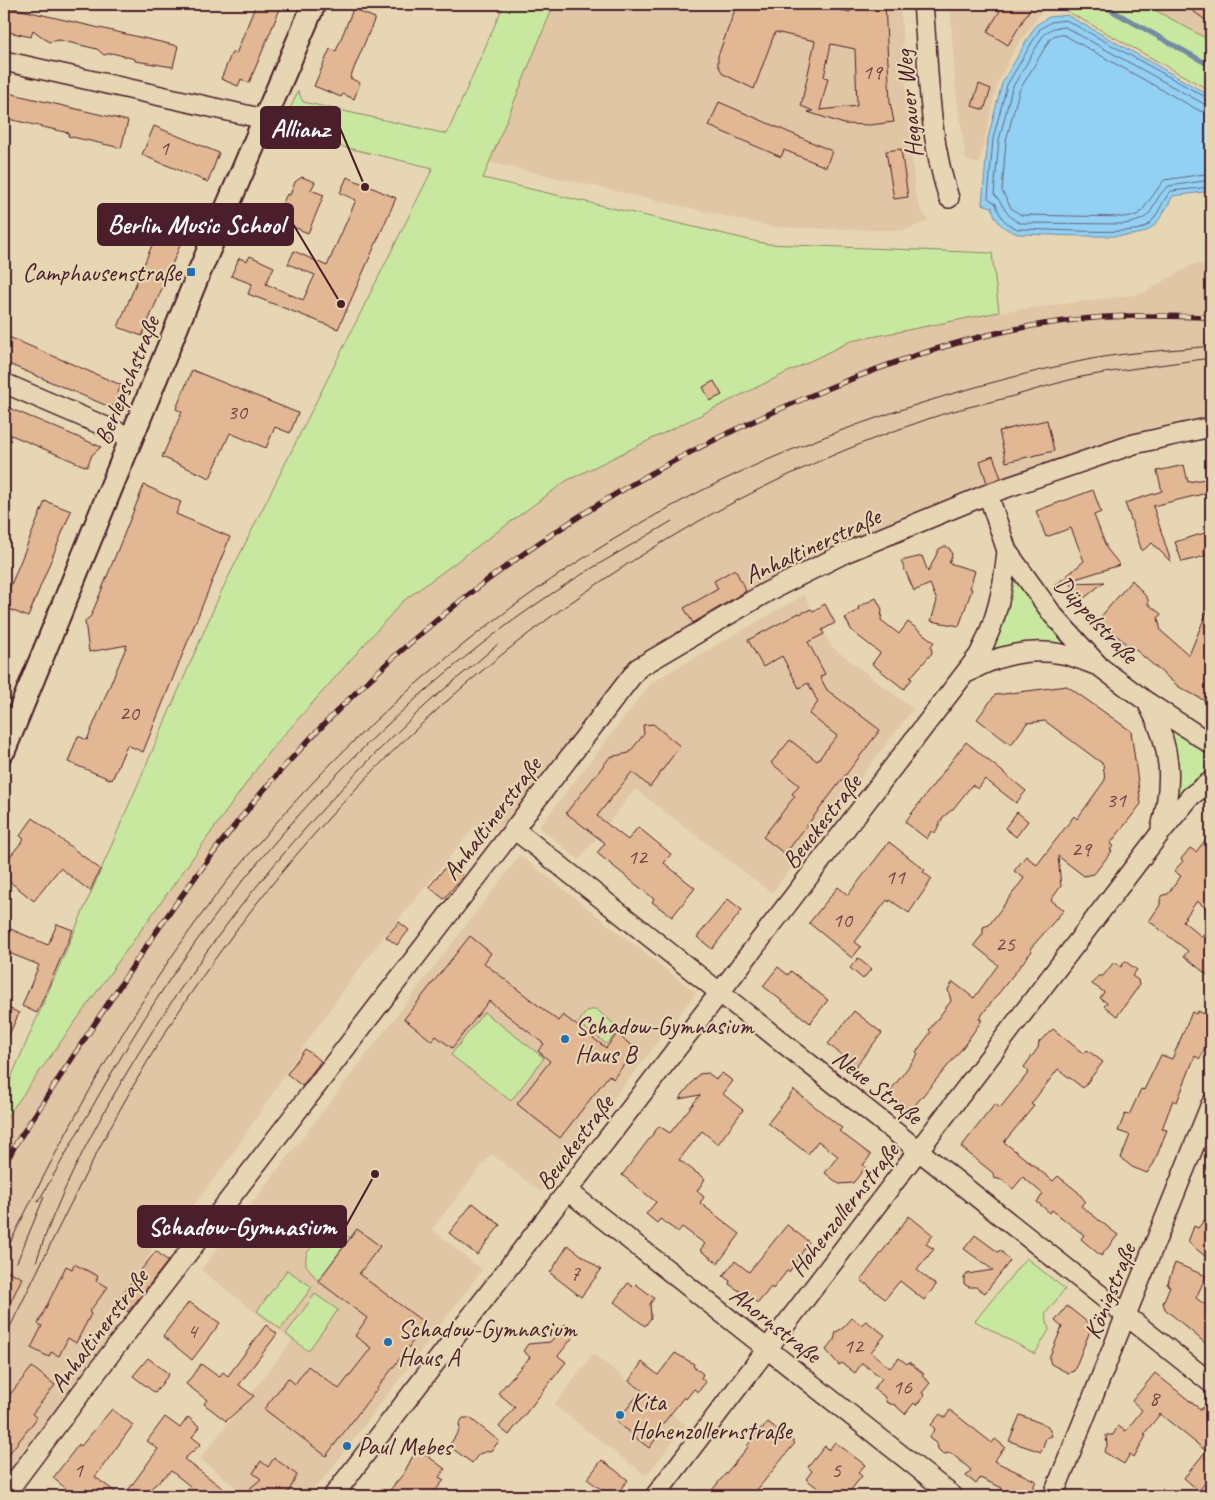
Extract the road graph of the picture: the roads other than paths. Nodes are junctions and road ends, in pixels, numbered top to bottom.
1 (314, 4) edge
2 (923, 4) edge
3 (4, 61) edge
4 (264, 119) junction
5 (948, 198) dead end
6 (4, 383) edge
7 (1211, 427) edge
8 (132, 438) junction
9 (988, 494) junction
10 (1007, 551) junction
11 (1100, 667) junction
12 (964, 675) junction
13 (1147, 702) junction
14 (1211, 744) edge
15 (4, 750) edge
16 (1211, 781) edge
17 (514, 829) junction
18 (1160, 832) junction
19 (720, 992) junction
20 (1211, 1104) edge
21 (919, 1151) junction
22 (568, 1190) junction
23 (1126, 1315) junction
24 (767, 1349) junction
25 (1211, 1383) edge
26 (4, 1496) edge
27 (333, 1496) edge
28 (655, 1496) edge
29 (953, 1496) edge
30 (1053, 1496) edge

1 - 4 street, Berlepschstraße
2 - 5 street, Hegauer Weg
3 - 4 street
4 - 8 street, Berlepschstraße
6 - 8 street
7 - 9 street, Anhaltinerstraße
8 - 15 street, Berlepschstraße
9 - 10 street, Düppelstraße
9 - 17 street, Anhaltinerstraße
10 - 11 street, Düppelstraße
10 - 12 street, Beuckestraße
11 - 12 street, Beuckestraße
11 - 13 street, Düppelstraße
12 - 19 street, Beuckestraße
13 - 14 street, Düppelstraße
13 - 18 street, Hohenzollernstraße
16 - 18 street, Hohenzollernstraße
17 - 19 street, Neue Straße
17 - 26 street, Anhaltinerstraße
18 - 21 street, Hohenzollernstraße
19 - 21 street, Neue Straße
19 - 22 street, Beuckestraße
20 - 23 street, Königstraße
21 - 23 street, Neue Straße
21 - 24 street, Hohenzollernstraße
22 - 24 street, Ahornstraße
22 - 27 street, Beuckestraße
23 - 25 street, Neue Straße
23 - 30 street, Königstraße
24 - 28 street, Hohenzollernstraße
24 - 29 street, Ahornstraße

